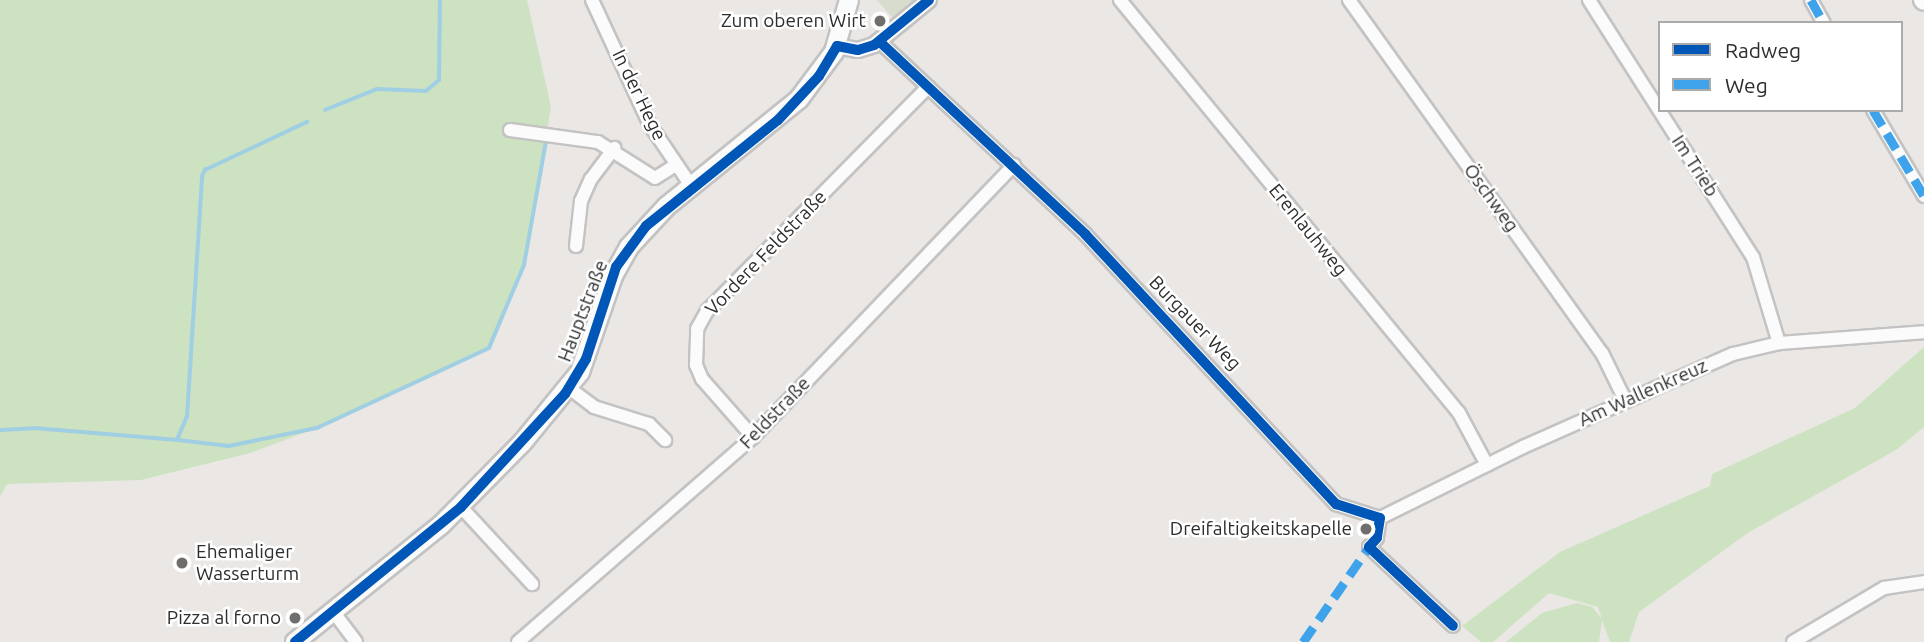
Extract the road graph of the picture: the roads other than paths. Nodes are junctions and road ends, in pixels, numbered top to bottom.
1 (593, 0) edge
2 (849, 0) edge
3 (929, 0) edge
4 (1120, 0) edge
5 (1349, 0) edge
6 (1589, 0) edge
7 (1811, 0) edge
8 (1823, 21) edge
9 (840, 39) junction
10 (880, 42) junction
11 (928, 87) junction
12 (1658, 108) edge
13 (1660, 112) edge
14 (1874, 112) edge
15 (510, 130) dead end
16 (614, 148) junction
17 (676, 164) junction
18 (1014, 165) junction
19 (692, 187) junction
20 (1924, 196) edge
21 (576, 246) dead end
22 (1924, 332) edge
23 (1779, 343) junction
24 (569, 388) junction
25 (1625, 400) junction
26 (753, 437) junction
27 (665, 440) dead end
28 (1488, 465) junction
29 (461, 508) junction
30 (1380, 518) junction
31 (1924, 582) edge
32 (532, 584) dead end
33 (332, 610) junction
34 (1453, 626) dead end
35 (295, 642) edge
36 (356, 642) edge
37 (518, 642) edge
38 (1793, 642) edge

1 - 17 street, In der Hege
2 - 9 main road
3 - 10 street
4 - 28 street, Erenlauhweg
5 - 25 street, Öschweg
6 - 12 street, Im Trieb
7 - 8 street
9 - 10 street
9 - 19 main road, Hauptstraße
10 - 11 street, Burgauer Weg
11 - 18 street, Burgauer Weg
11 - 26 street, Vordere Feldstraße
13 - 23 street, Im Trieb
14 - 20 street
15 - 16 street
16 - 17 street
16 - 21 street
17 - 19 street, In der Hege
18 - 26 street, Feldstraße
18 - 30 street, Burgauer Weg
19 - 24 main road, Hauptstraße
22 - 23 street, Am Wallenkreuz
23 - 25 street, Am Wallenkreuz
24 - 27 street, Hauptstraße
24 - 29 main road, Hauptstraße
25 - 28 street, Am Wallenkreuz
26 - 37 street, Feldstraße
28 - 30 street, Am Wallenkreuz
29 - 32 street
29 - 33 main road, Hauptstraße
30 - 34 street
31 - 38 street
33 - 35 main road, Hauptstraße
33 - 36 street

